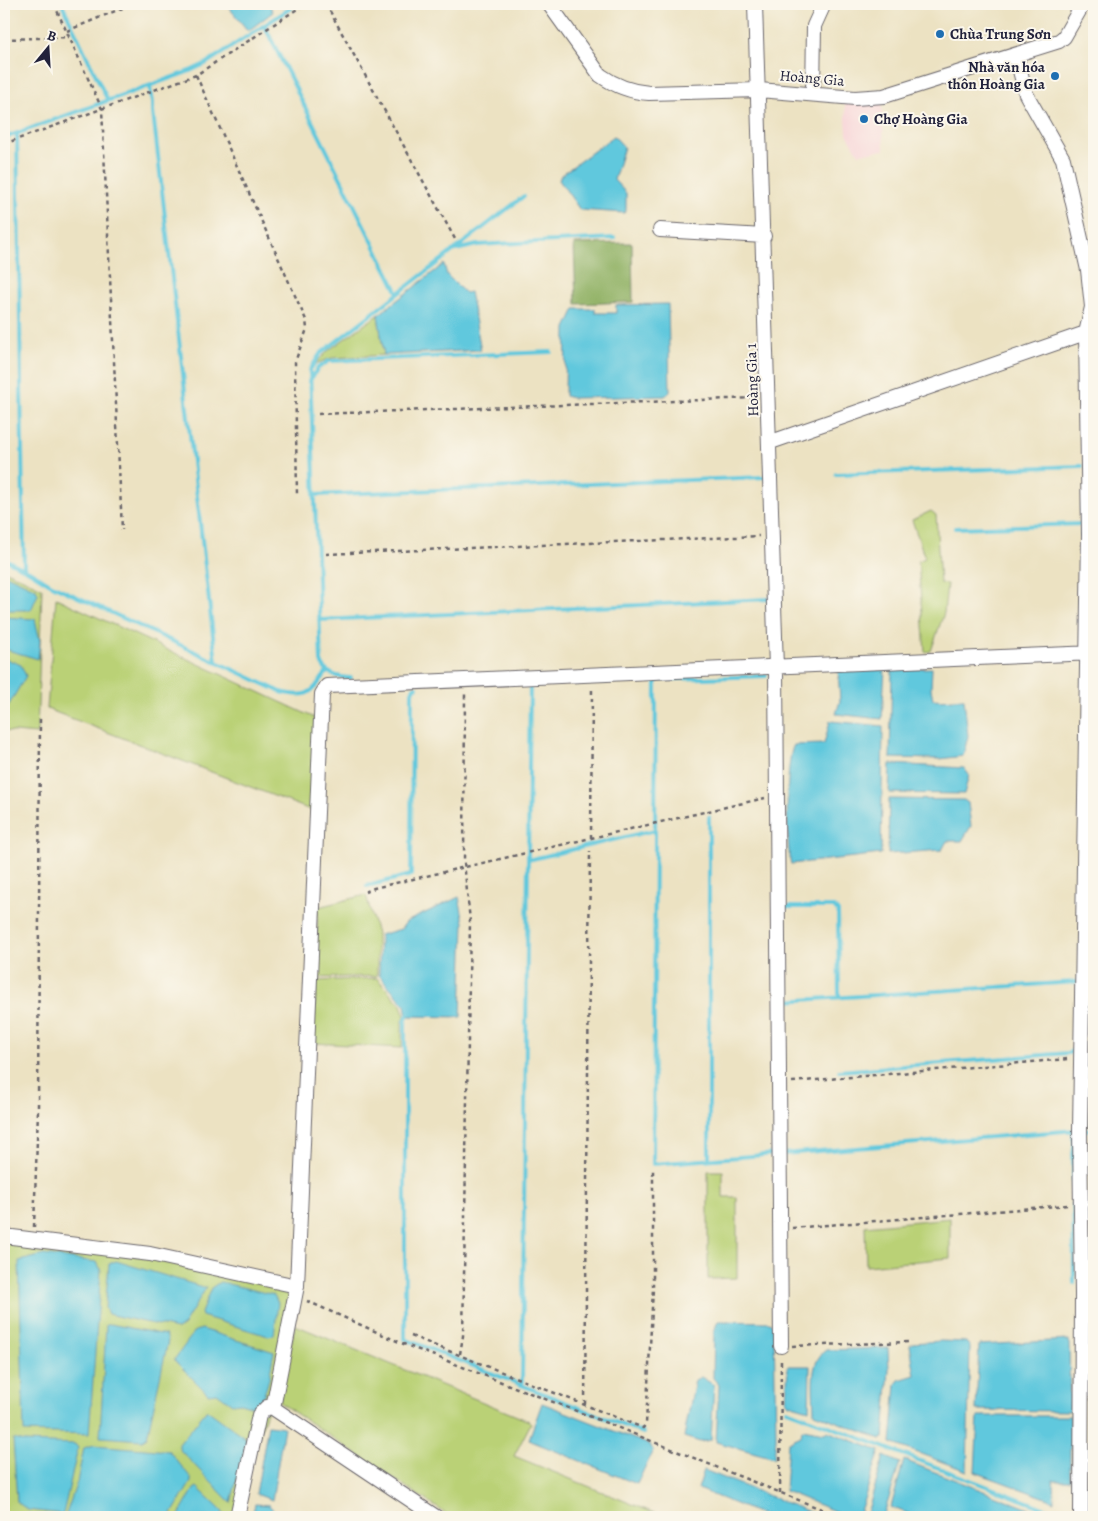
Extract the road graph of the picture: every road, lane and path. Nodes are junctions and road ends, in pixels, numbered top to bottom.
1 (54, 4) edge
2 (132, 4) edge
3 (305, 4) edge
4 (326, 4) edge
5 (549, 4) edge
6 (755, 4) edge
7 (824, 4) edge
8 (1083, 4) edge
9 (67, 31) junction
10 (69, 37) junction
11 (4, 39) edge
12 (1016, 56) junction
13 (196, 75) junction
14 (759, 90) junction
15 (813, 94) junction
16 (102, 109) junction
17 (4, 144) edge
18 (660, 230) dead end
19 (764, 236) junction
20 (456, 241) dead end
21 (1090, 332) edge
22 (769, 397) junction
23 (318, 414) dead end
24 (771, 442) junction
25 (1091, 480) edge
26 (297, 496) dead end
27 (122, 530) dead end
28 (1091, 534) edge
29 (773, 535) junction
30 (326, 554) dead end
31 (1091, 654) edge
32 (776, 668) junction
33 (592, 675) junction
34 (465, 679) junction
35 (40, 714) dead end
36 (777, 795) junction
37 (590, 838) junction
38 (590, 851) dead end
39 (464, 867) junction
40 (365, 892) dead end
41 (1081, 1058) junction
42 (779, 1083) junction
43 (653, 1170) dead end
44 (1081, 1204) junction
45 (780, 1229) junction
46 (4, 1236) edge
47 (34, 1239) junction
48 (297, 1291) junction
49 (411, 1336) dead end
50 (908, 1342) dead end
51 (781, 1346) junction
52 (460, 1354) junction
53 (4, 1384) edge
54 (585, 1404) junction
55 (273, 1408) junction
56 (4, 1430) edge
57 (780, 1492) junction
58 (237, 1517) edge
59 (436, 1517) edge
60 (841, 1517) edge
61 (1081, 1517) edge

1 - 9 path
2 - 9 path
3 - 13 path
4 - 20 path
5 - 14 street, Hoàng Gia
6 - 14 street, Hoàng Gia 1
7 - 15 street
8 - 12 street, Hoàng Gia
9 - 10 path
10 - 11 path
10 - 16 path
12 - 15 street, Hoàng Gia
12 - 21 street
13 - 16 path
13 - 26 path
14 - 15 street, Hoàng Gia
14 - 19 street, Hoàng Gia 1
16 - 17 path
16 - 27 path
18 - 19 street
19 - 22 street, Hoàng Gia 1
21 - 24 street
21 - 25 street
22 - 23 path
22 - 24 street, Hoàng Gia 1
24 - 29 street, Hoàng Gia 1
25 - 28 street
28 - 31 street
29 - 30 path
29 - 32 street, Hoàng Gia 1
31 - 32 street
31 - 41 street
32 - 33 street
32 - 36 street, Hoàng Gia 1
33 - 34 street
33 - 37 path
34 - 39 path
34 - 48 street
35 - 47 path
36 - 37 path
36 - 42 street, Hoàng Gia 1
37 - 39 path
38 - 54 path
39 - 40 path
39 - 52 path
41 - 42 path
41 - 44 street
42 - 45 street, Hoàng Gia 1
43 - 54 path
44 - 45 path
44 - 61 street
45 - 51 street, Hoàng Gia 1
46 - 47 street
47 - 48 street
48 - 55 street
48 - 57 path
49 - 52 path
50 - 51 path
51 - 57 path
52 - 54 path
53 - 56 path
55 - 58 street
55 - 59 street
57 - 60 path

